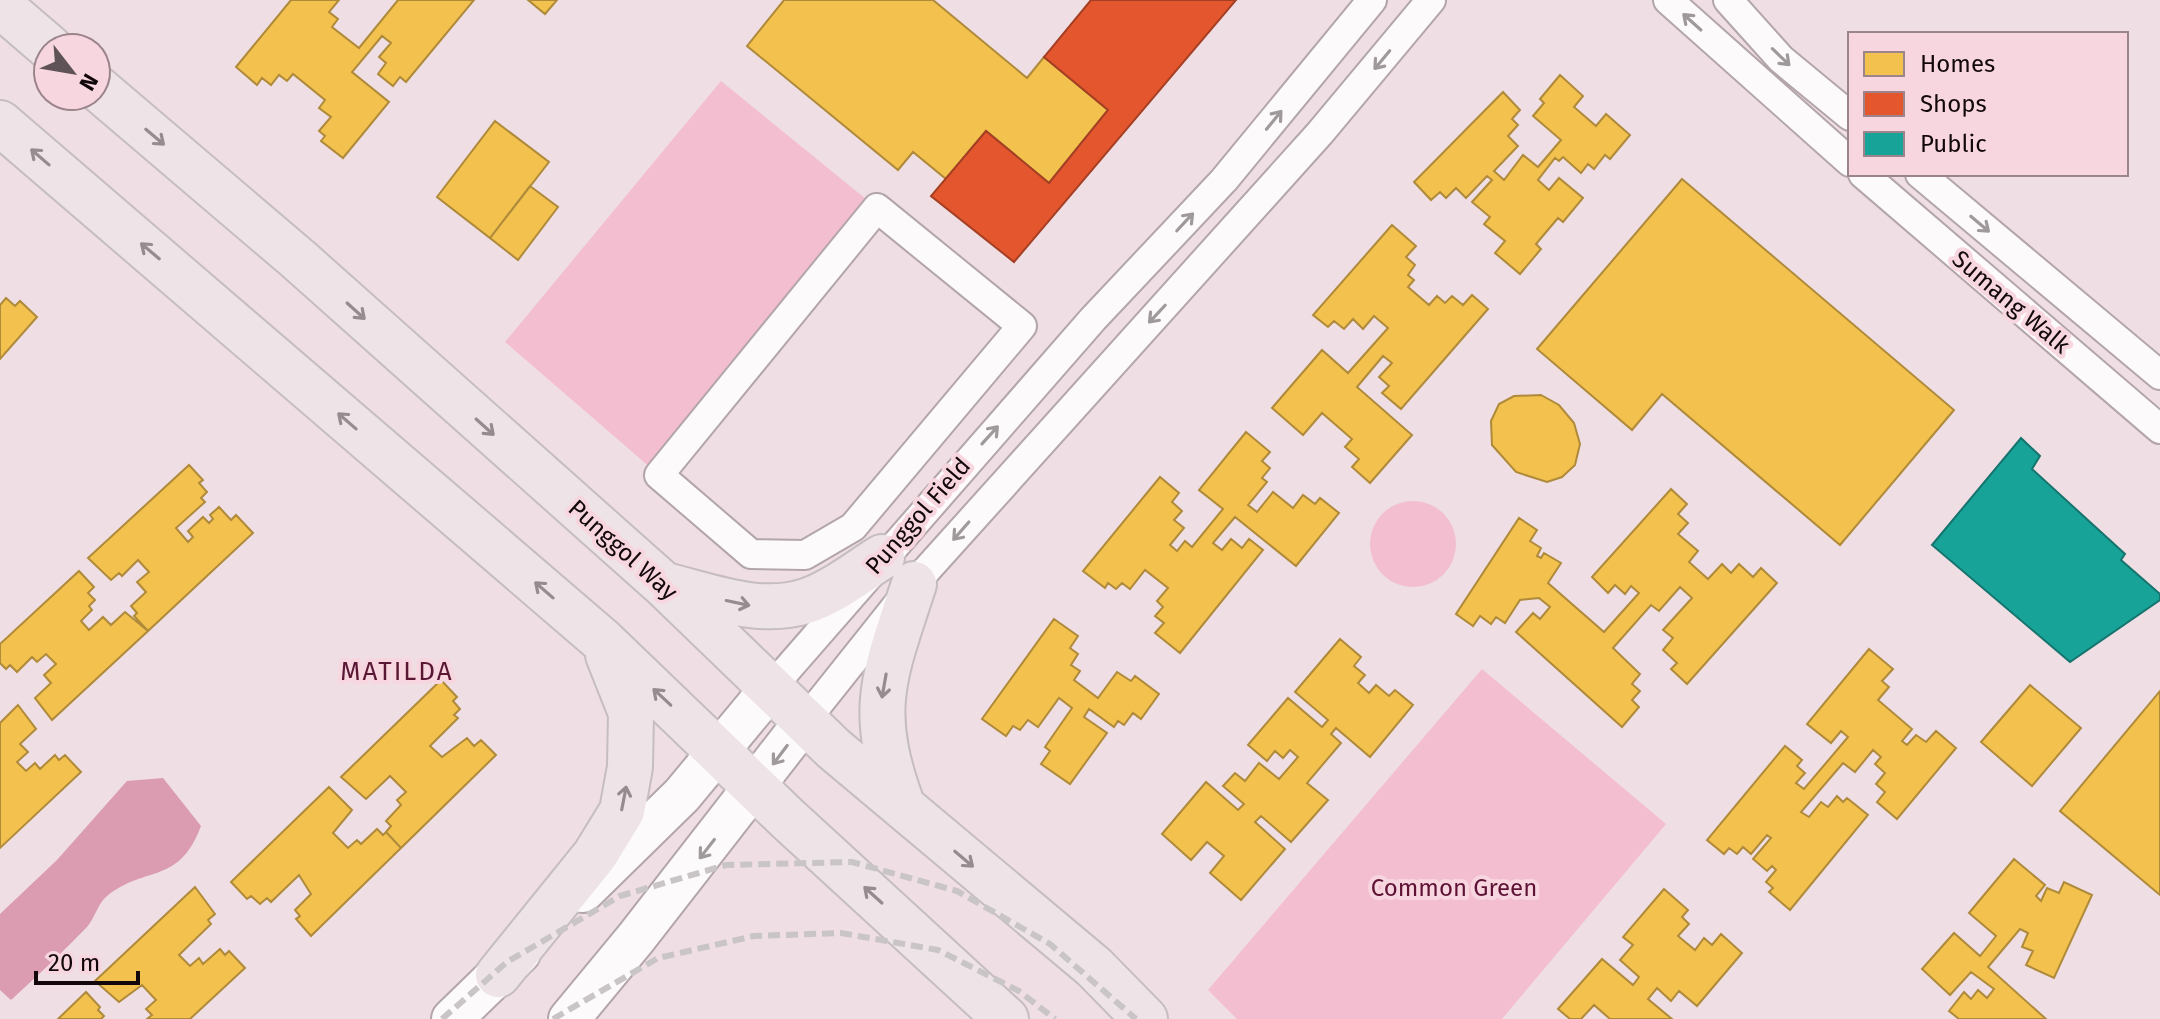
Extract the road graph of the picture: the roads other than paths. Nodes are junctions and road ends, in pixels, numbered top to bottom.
1 (1372, 0) edge
2 (1431, 0) edge
3 (1668, 0) edge
4 (1728, 0) edge
5 (0, 5) edge
6 (32, 33) edge
7 (112, 101) edge
8 (1848, 114) edge
9 (0, 123) edge
10 (1848, 160) edge
11 (1865, 176) edge
12 (1922, 176) edge
13 (1022, 326) joint
14 (2160, 375) edge
15 (2160, 429) edge
16 (898, 570) junction
17 (663, 584) junction
18 (603, 641) junction
19 (770, 689) junction
20 (804, 722) junction
21 (718, 751) junction
22 (755, 787) junction
23 (904, 810) junction
24 (498, 975) junction
25 (452, 1019) edge
26 (569, 1019) edge
27 (1006, 1019) edge
28 (1145, 1019) edge

16 -> 1 street, Punggol Field
2 -> 16 street, Punggol Field
10 -> 3 street
4 -> 8 street
5 - 6 main road
7 -> 17 main road, Punggol Way
18 -> 9 main road
11 - 15 street, Sumang Walk
12 -> 14 street, Sumang Walk
13 - 13 street
17 -> 16 main road
16 - 19 street, Punggol Field
16 - 20 street, Punggol Field
16 -> 23 main road
17 - 19 main road, Punggol Way
21 -> 18 main road
24 -> 18 main road
19 - 20 main road, Punggol Way
19 - 21 street, Punggol Field
20 -> 22 street, Punggol Field
20 - 23 main road, Punggol Way
21 - 22 main road
21 - 24 street, Punggol Field
22 -> 26 street, Punggol Field
27 -> 22 main road
23 -> 28 main road, Punggol Way
24 - 25 street, Punggol Field

